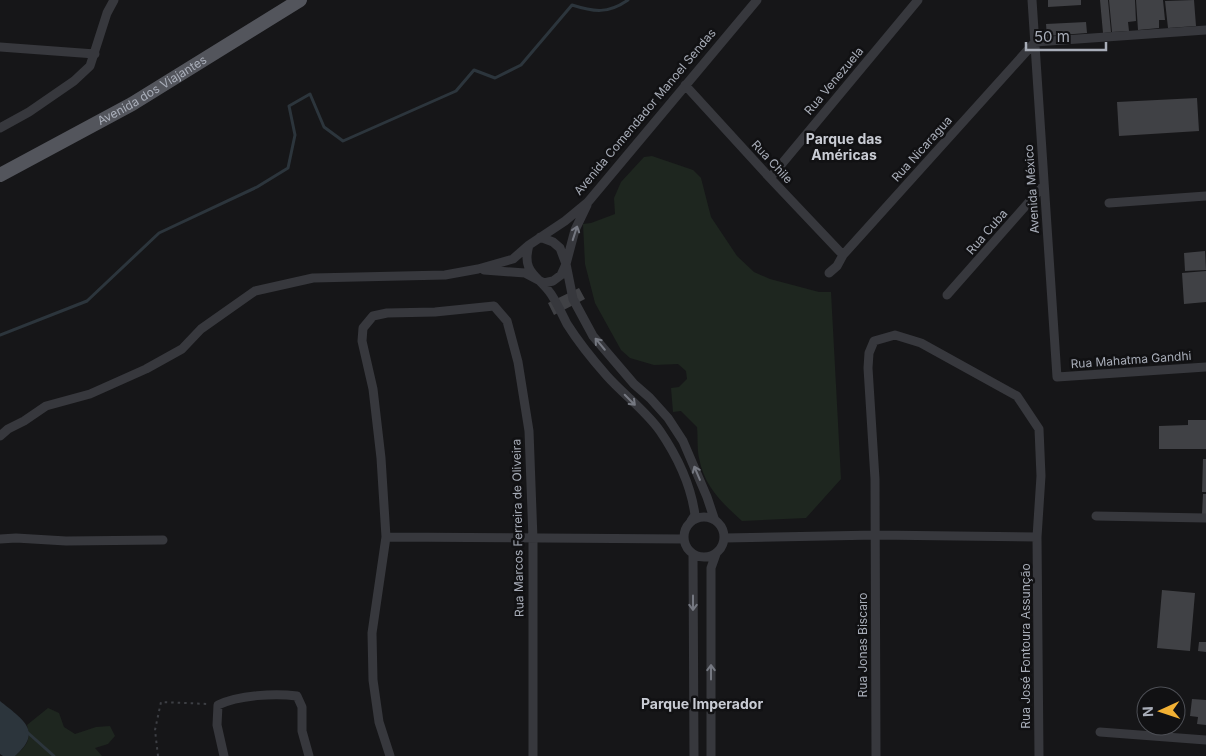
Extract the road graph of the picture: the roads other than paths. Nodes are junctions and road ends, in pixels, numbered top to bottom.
1 (114, 0) edge
2 (300, 0) edge
3 (757, 0) edge
4 (918, 0) edge
5 (1032, 0) edge
6 (1206, 30) edge
7 (1035, 42) junction
8 (0, 47) edge
9 (95, 54) junction
10 (685, 85) junction
11 (0, 128) edge
12 (0, 175) edge
13 (770, 178) junction
14 (1044, 185) junction
15 (1206, 196) edge
16 (588, 202) junction
17 (1109, 203) dead end
18 (540, 237) junction
19 (529, 245) junction
20 (843, 254) junction
21 (566, 264) junction
22 (478, 269) junction
23 (829, 273) dead end
24 (536, 279) junction
25 (947, 295) dead end
26 (874, 341) joint
27 (1206, 367) edge
28 (1057, 377) joint
29 (0, 436) edge
30 (1096, 516) dead end
31 (714, 518) junction
32 (1206, 518) edge
33 (691, 521) junction
34 (876, 535) junction
35 (386, 537) junction
36 (1037, 537) junction
37 (725, 538) junction
38 (0, 539) edge
39 (533, 539) junction
40 (684, 539) junction
41 (163, 540) dead end
42 (716, 554) junction
43 (693, 555) junction
44 (1100, 732) dead end
45 (1206, 740) edge
46 (224, 756) edge
47 (309, 756) edge
48 (390, 756) edge
49 (532, 756) edge
50 (694, 756) edge
51 (711, 756) edge
52 (876, 756) edge
53 (1039, 756) edge

1 - 9 street
2 - 12 main road, Avenida dos Viajantes
3 - 10 street, Avenida Comendador Manoel Sendas
4 - 13 street, Rua Venezuela
5 - 7 street, Avenida México
6 - 7 street
7 - 14 street, Avenida México
7 - 20 street, Rua Nicaragua
8 - 9 street
9 - 11 street
10 - 13 street, Rua Chile
10 - 16 street, Avenida Comendador Manoel Sendas
13 - 20 street, Rua Chile
14 - 25 street, Rua Cuba
14 - 28 street, Avenida México
15 - 17 street
16 - 18 street, Avenida Comendador Manoel Sendas
21 -> 16 street
18 - 19 street, Avenida Comendador Manoel Sendas
18 - 21 street
19 - 22 street, Avenida Comendador Manoel Sendas
19 - 24 street
20 - 23 street, Rua Nicaragua
21 - 24 street
31 -> 21 street
22 - 24 street
22 - 29 street, Avenida Comendador Manoel Sendas
24 -> 33 street
26 - 34 street, Rua Jonas Biscaro
26 - 36 street, Rua José Fontoura Assunção
27 - 28 street, Rua Mahatma Gandhi
30 - 32 street
31 - 33 street
31 - 37 street
33 - 40 street
34 - 36 street
34 - 37 street
34 - 52 street, Rua Jonas Biscaro
35 - 39 street
35 - 39 street, Rua Marcos Ferreira de Oliveira
35 - 48 street
36 - 53 street, Rua José Fontoura Assunção
37 - 42 street
38 - 41 street
39 - 40 street
39 - 49 street, Rua Marcos Ferreira de Oliveira
40 - 43 street
42 - 43 street
51 -> 42 street
43 -> 50 street
44 - 45 street
46 - 47 street

